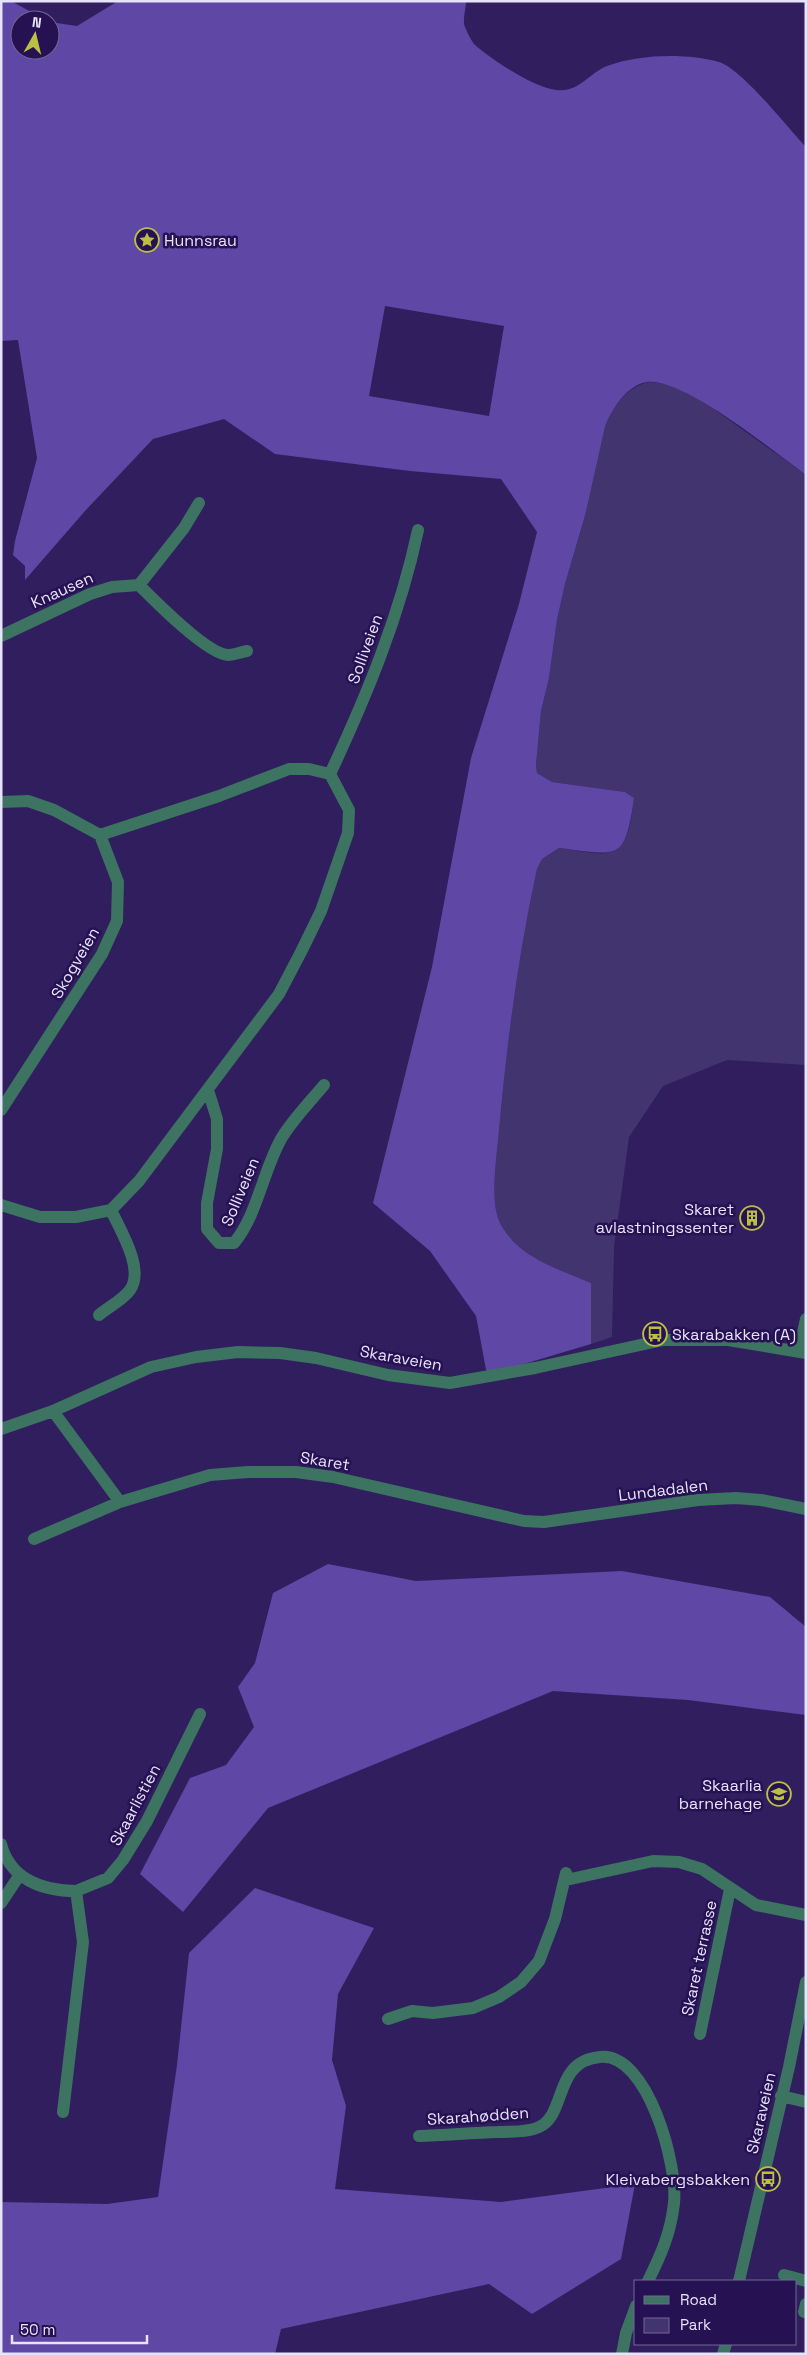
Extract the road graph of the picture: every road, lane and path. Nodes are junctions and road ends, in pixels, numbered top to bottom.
1 (199, 503) dead end
2 (418, 530) dead end
3 (139, 585) junction
4 (1, 636) edge
5 (247, 651) dead end
6 (330, 774) junction
7 (1, 802) edge
8 (100, 835) junction
9 (324, 1085) dead end
10 (208, 1090) junction
11 (1, 1110) edge
12 (1, 1206) edge
13 (111, 1210) junction
14 (99, 1314) dead end
15 (806, 1319) edge
16 (802, 1352) edge
17 (53, 1411) junction
18 (1, 1429) edge
19 (120, 1502) junction
20 (806, 1509) edge
21 (524, 1521) joint
22 (34, 1539) dead end
23 (200, 1714) dead end
24 (1, 1844) edge
25 (19, 1876) junction
26 (730, 1889) junction
27 (76, 1892) junction
28 (1, 1903) edge
29 (806, 1915) edge
30 (806, 1982) edge
31 (388, 2019) dead end
32 (700, 2034) dead end
33 (781, 2096) junction
34 (806, 2102) edge
35 (63, 2112) dead end
36 (419, 2136) dead end
37 (784, 2275) dead end
38 (648, 2280) edge
39 (739, 2280) edge
40 (806, 2281) edge
41 (634, 2311) edge
42 (622, 2354) edge

1 - 3 street
2 - 6 street, Solliveien
3 - 4 street, Knausen
3 - 5 street
6 - 8 street
6 - 10 street
7 - 8 street
8 - 11 street, Skogveien
9 - 10 street, Solliveien
10 - 13 street
12 - 13 street
13 - 14 street
15 - 16 street
16 - 17 street, Skaraveien
17 - 18 street, Skaraveien
17 - 19 street
19 - 21 street, Skaret
19 - 22 street, Skaret
20 - 21 street, Lundadalen
23 - 27 street, Skaarlistien
24 - 25 street, Skaarlistien
25 - 27 street, Skaarlistien
25 - 28 street
26 - 29 street, Skaret terrasse
26 - 31 street, Skaret terrasse
26 - 32 street, Skaret terrasse
27 - 35 street
30 - 33 street, Skaraveien
33 - 34 street
33 - 39 street, Skaraveien
36 - 38 street, Skarahødden
37 - 40 street
41 - 42 street

